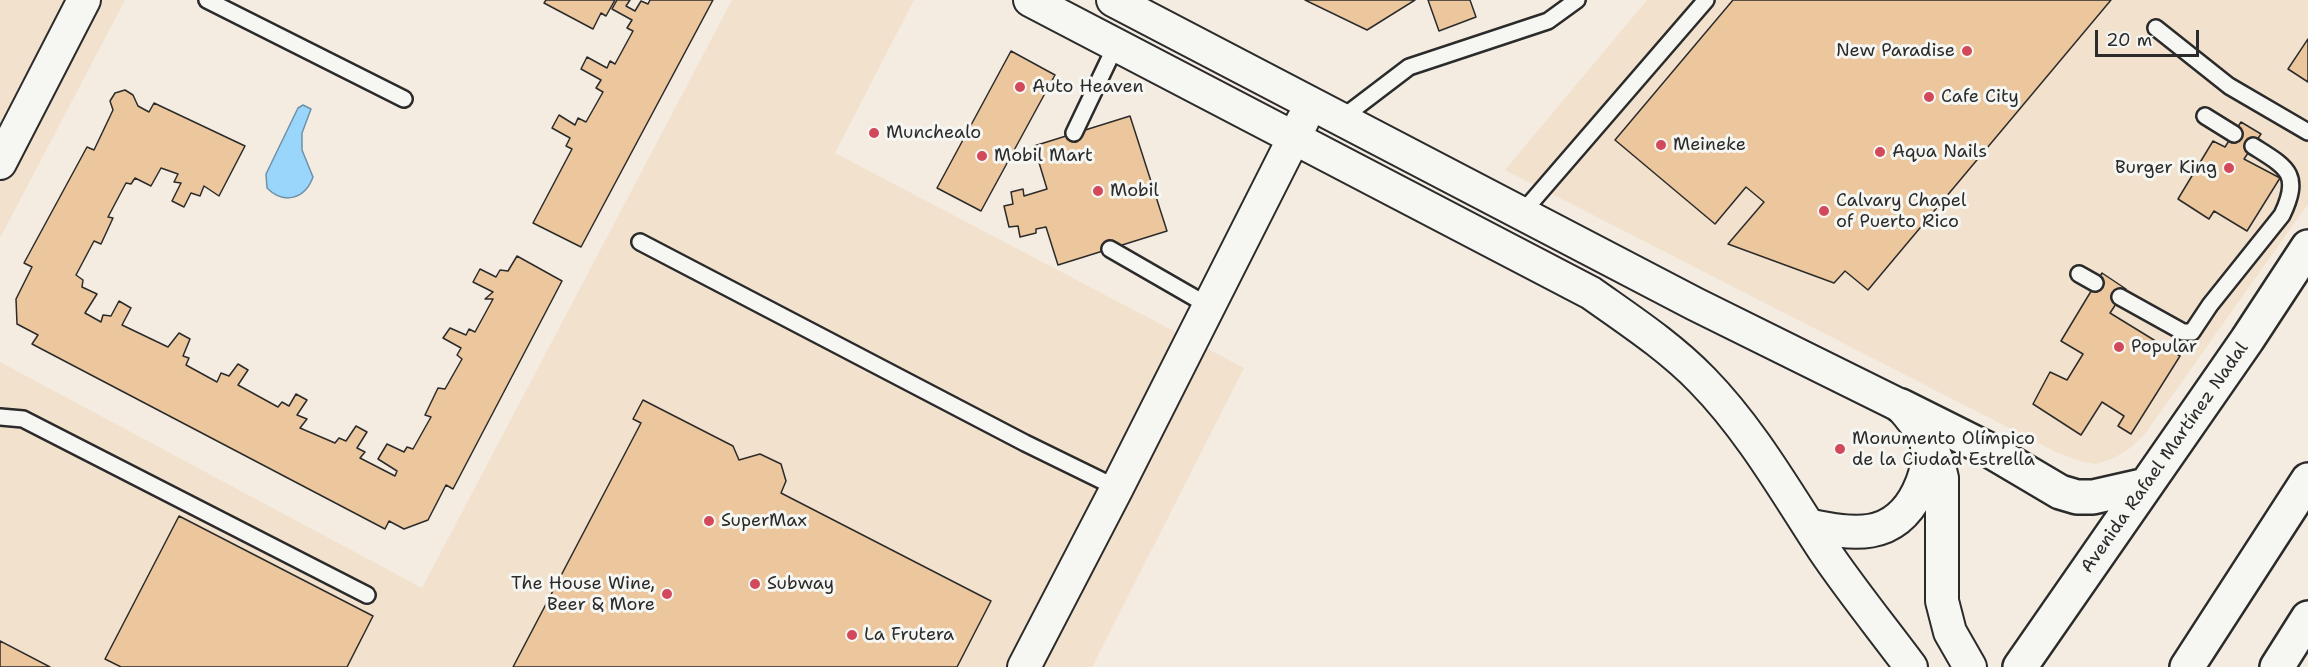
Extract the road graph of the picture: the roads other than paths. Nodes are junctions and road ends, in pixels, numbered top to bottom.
1 (84, 0) edge
2 (207, 0) edge
3 (1030, 0) edge
4 (1113, 0) edge
5 (1577, 0) edge
6 (1706, 0) edge
7 (2156, 28) dead end
8 (1116, 45) junction
9 (404, 99) dead end
10 (1311, 104) junction
11 (2205, 116) dead end
12 (1342, 118) junction
13 (2308, 132) edge
14 (1074, 133) dead end
15 (2234, 134) dead end
16 (1295, 138) junction
17 (2253, 146) dead end
18 (0, 163) edge
19 (1522, 213) junction
20 (640, 242) dead end
21 (2308, 247) edge
22 (1110, 249) dead end
23 (2079, 274) dead end
24 (2096, 283) dead end
25 (2120, 297) dead end
26 (1209, 306) junction
27 (1901, 406) junction
28 (0, 417) edge
29 (1926, 440) junction
30 (2308, 480) edge
31 (2146, 485) junction
32 (1117, 488) junction
33 (1808, 525) junction
34 (367, 595) dead end
35 (2308, 618) edge
36 (1024, 667) edge
37 (1911, 667) edge
38 (1970, 667) edge
39 (2020, 667) edge
40 (2187, 667) edge
41 (2277, 667) edge

1 - 18 street
2 - 9 lane
3 - 8 street
4 - 10 street
5 - 12 lane
6 - 19 lane
7 - 13 lane
8 - 14 lane
8 - 16 street
10 - 12 street
10 - 16 street
11 - 15 lane
12 - 19 street
16 - 26 street
16 - 33 street
17 - 25 lane
19 - 27 street
20 - 32 lane
21 - 31 main road, Avenida Rafael Martínez Nadal
22 - 26 lane
23 - 24 lane
26 - 32 street
27 - 29 street
27 - 31 main road
28 - 34 lane
29 - 33 street
29 - 38 street
30 - 40 main road
31 - 39 main road, Avenida Rafael Martínez Nadal
32 - 36 street
33 - 37 street
35 - 41 main road

